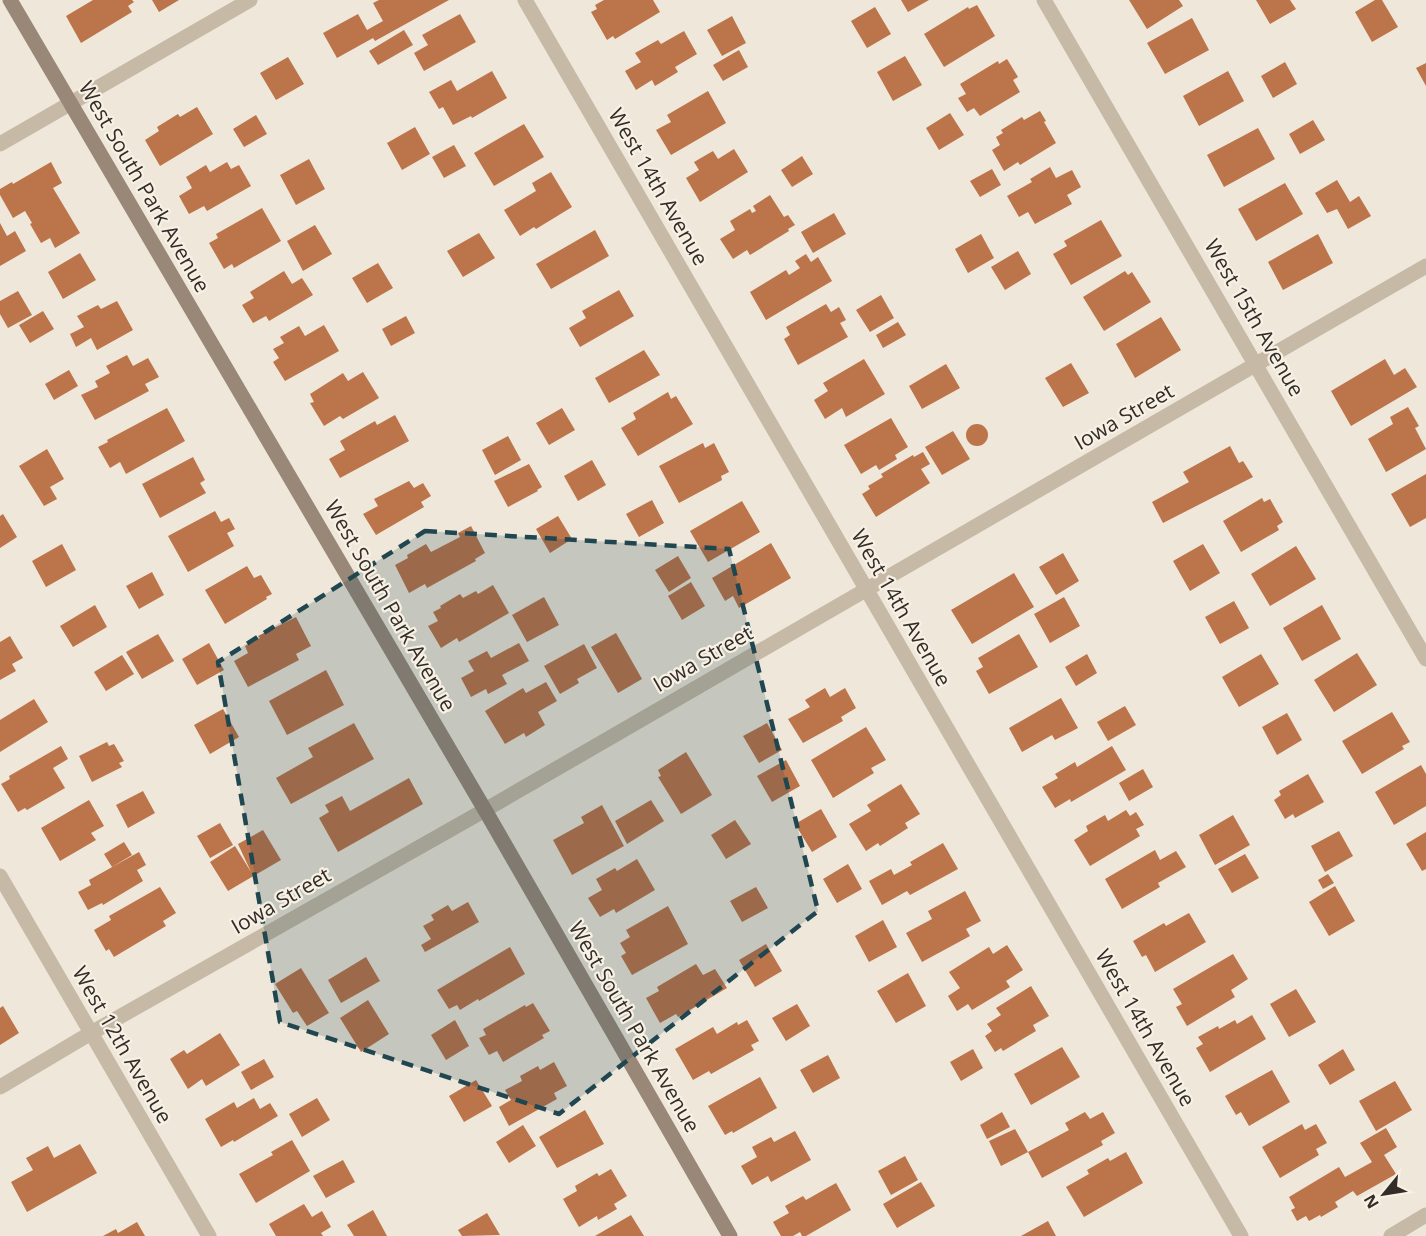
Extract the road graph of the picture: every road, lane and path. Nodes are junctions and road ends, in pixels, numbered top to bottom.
1 (10, 0) edge
2 (250, 0) edge
3 (525, 0) edge
4 (1044, 0) edge
5 (70, 104) junction
6 (0, 144) edge
7 (1426, 266) edge
8 (1257, 365) junction
9 (866, 589) junction
10 (1426, 658) edge
11 (485, 810) junction
12 (0, 876) edge
13 (91, 1033) junction
14 (0, 1087) edge
15 (1426, 1215) edge
16 (209, 1236) edge
17 (730, 1236) edge
18 (1241, 1236) edge
19 (1390, 1236) edge

1 - 5 main road, West South Park Avenue
2 - 5 street
3 - 9 street, West 14th Avenue
4 - 8 street, West 15th Avenue
5 - 6 street
5 - 11 main road, West South Park Avenue
7 - 8 street, Iowa Street
8 - 9 street, Iowa Street
8 - 10 street, West 15th Avenue
9 - 11 street, Iowa Street
9 - 18 street, West 14th Avenue
11 - 13 street, Iowa Street
11 - 17 main road, West South Park Avenue
12 - 13 street, West 12th Avenue
13 - 14 street, Iowa Street
13 - 16 street, West 12th Avenue
15 - 19 street

